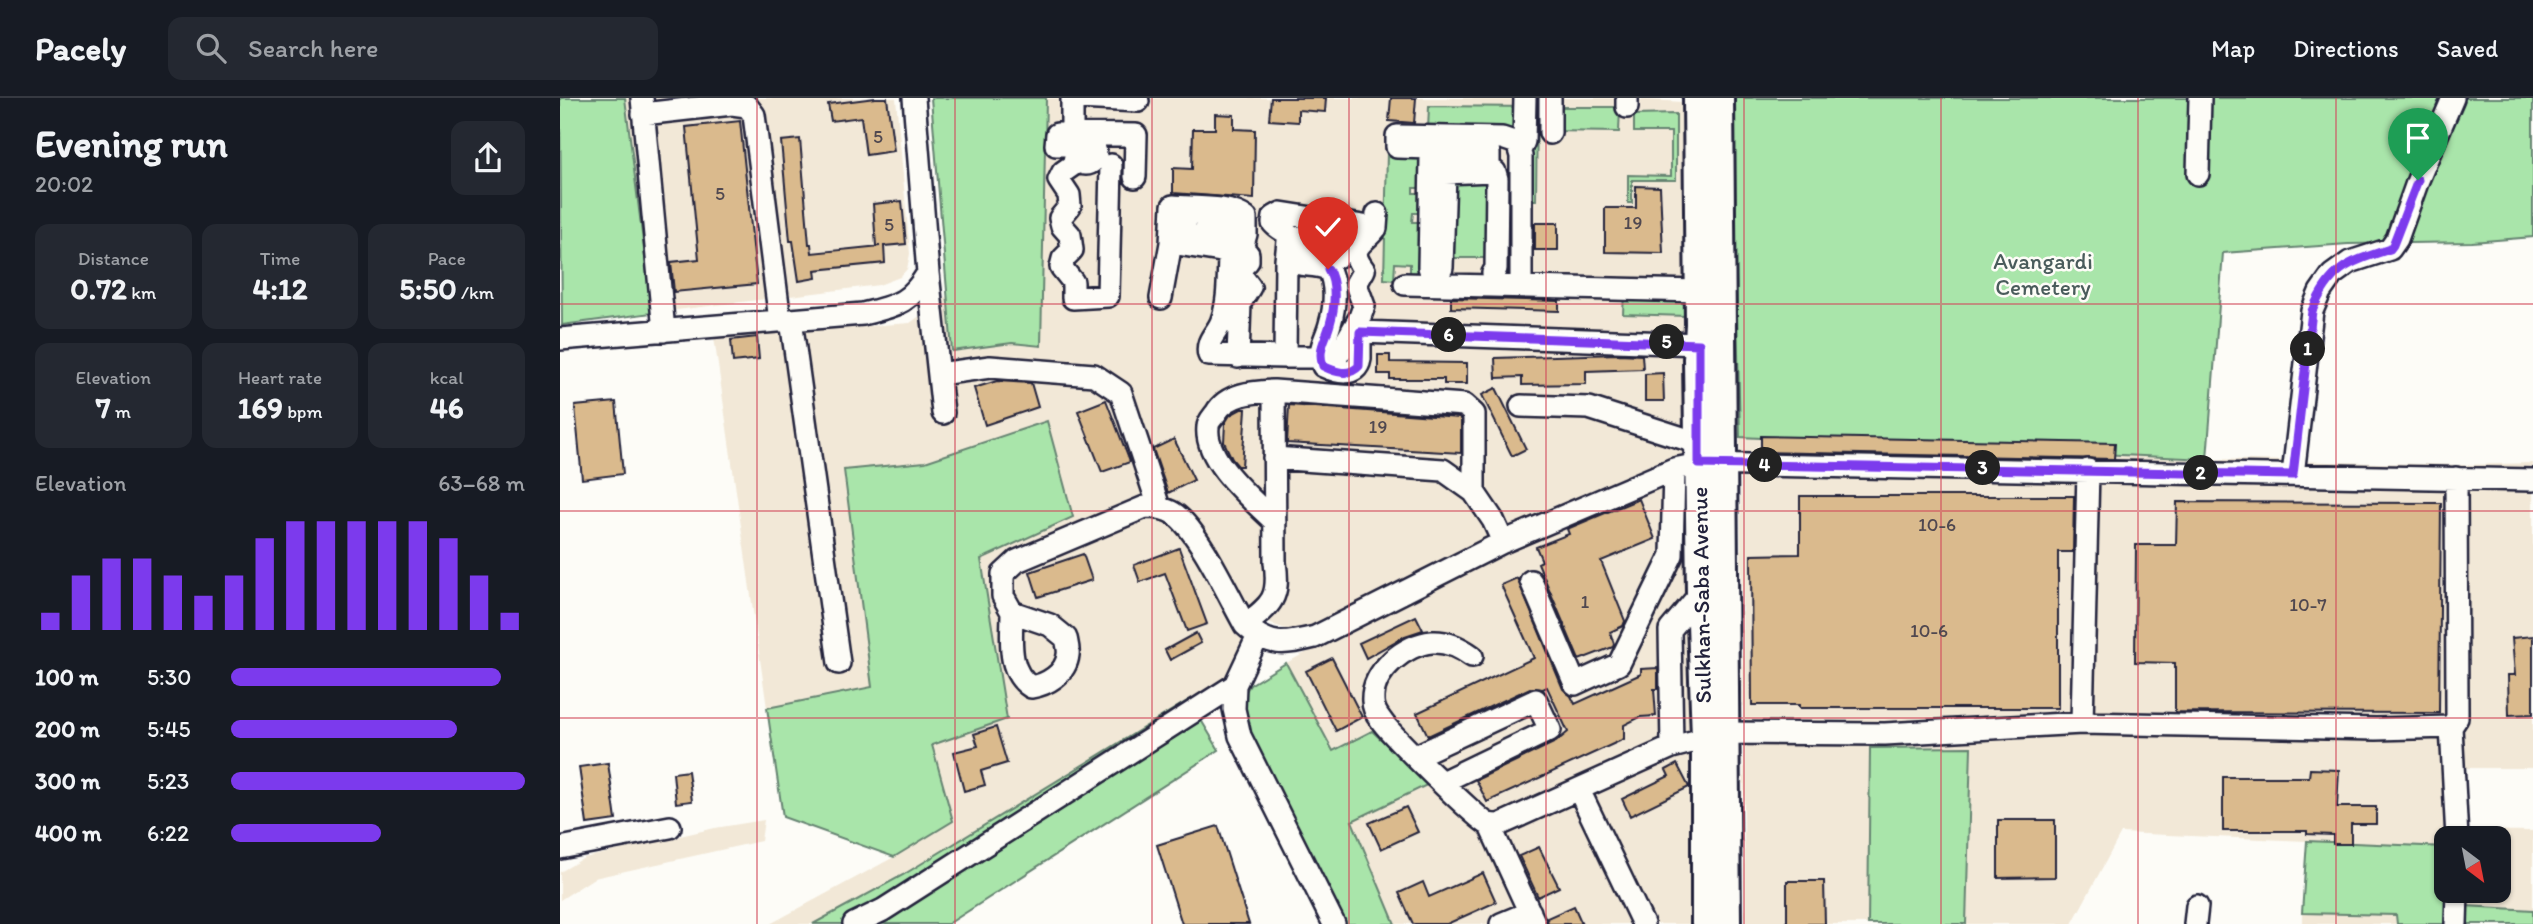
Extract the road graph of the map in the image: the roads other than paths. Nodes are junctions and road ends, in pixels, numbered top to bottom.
1 (914, 98) edge
2 (1072, 98) edge
3 (1078, 98) edge
4 (1525, 98) edge
5 (1550, 98) edge
6 (1697, 98) edge
7 (1720, 98) edge
8 (2200, 98) edge
9 (2453, 98) edge
10 (1138, 100) edge
11 (643, 106) edge
12 (1550, 133) dead end
13 (1136, 135) junction
14 (1074, 144) junction
15 (1438, 147) junction
16 (1520, 151) junction
17 (1471, 158) dead end
18 (1111, 165) dead end
19 (1497, 171) junction
20 (2198, 174) dead end
21 (1135, 177) dead end
22 (1429, 187) junction
23 (1517, 226) junction
24 (1206, 228) dead end
25 (1176, 231) junction
26 (1235, 246) junction
27 (1303, 247) junction
28 (928, 273) junction
29 (1437, 274) junction
30 (1480, 281) junction
31 (1405, 284) dead end
32 (1517, 286) junction
33 (1699, 291) junction
34 (1161, 298) dead end
35 (785, 321) junction
36 (1360, 325) junction
37 (664, 331) junction
38 (560, 339) edge
39 (1699, 344) junction
40 (1238, 357) junction
41 (1285, 357) junction
42 (1325, 363) junction
43 (939, 374) junction
44 (1274, 391) junction
45 (1521, 406) dead end
46 (943, 413) dead end
47 (1275, 458) junction
48 (1699, 460) junction
49 (2088, 470) junction
50 (2293, 475) junction
51 (2456, 478) junction
52 (2533, 480) edge
53 (1474, 492) junction
54 (1159, 507) junction
55 (1275, 522) junction
56 (1503, 542) junction
57 (1531, 580) dead end
58 (1700, 594) junction
59 (1012, 612) dead end
60 (1252, 631) junction
61 (1472, 656) dead end
62 (839, 663) dead end
63 (1235, 685) junction
64 (2082, 723) junction
65 (2451, 727) junction
66 (1716, 735) junction
67 (1672, 747) junction
68 (1416, 756) junction
69 (1442, 782) junction
70 (1578, 790) junction
71 (1489, 824) junction
72 (2456, 826) edge
73 (670, 827) dead end
74 (560, 848) edge
75 (2457, 903) edge
76 (1533, 918) edge
77 (855, 924) edge
78 (1334, 924) edge
79 (1501, 924) edge
80 (1643, 924) edge
81 (1705, 924) edge
82 (1727, 924) edge
83 (2456, 924) edge

1 - 28 street
2 - 14 street
3 - 10 street
4 - 16 street
5 - 12 street
6 - 33 main road, Sulkhan-Saba Avenue
7 - 48 main road, Sulkhan-Saba Avenue
8 - 20 street
9 - 50 street
10 - 13 street
11 - 35 street
11 - 37 street
13 - 14 street
13 - 21 street
14 - 18 street
15 - 16 street
15 - 17 street
15 - 22 street
16 - 23 street
19 - 22 street
19 - 23 street
19 - 30 street
22 - 29 street
22 - 29 street
23 - 32 street
24 - 25 street
25 - 26 street
25 - 26 street
25 - 34 street
26 - 40 street
26 - 40 street
27 - 36 street
27 - 41 street
27 - 42 street
28 - 35 street
28 - 43 street
29 - 30 street
30 - 31 street
30 - 32 street
32 - 33 street
33 - 39 main road, Sulkhan-Saba Avenue
35 - 37 street
35 - 62 street
36 - 39 street
36 - 42 street
37 - 38 street
39 - 48 main road, Sulkhan-Saba Avenue
40 - 41 street
41 - 42 street
43 - 46 street
43 - 54 street
44 - 47 street
44 - 53 street
44 - 55 street
45 - 48 street
47 - 53 street
47 - 55 street
48 - 49 street
48 - 56 street
48 - 57 street
48 - 58 main road, Sulkhan-Saba Avenue
48 - 66 main road, Sulkhan-Saba Avenue
49 - 50 street
49 - 64 street
50 - 51 street
51 - 52 street
51 - 65 street
53 - 56 street
54 - 59 street
54 - 60 street
55 - 60 street
56 - 60 street
58 - 66 main road, Sulkhan-Saba Avenue
58 - 67 street
60 - 63 street
61 - 68 street
63 - 77 street
63 - 78 street
64 - 65 street
64 - 66 street
65 - 72 street
66 - 67 street
66 - 81 main road, Sulkhan-Saba Avenue
66 - 82 main road, Sulkhan-Saba Avenue
67 - 70 street
68 - 69 street
68 - 69 street
69 - 71 street
70 - 71 street
70 - 80 street
71 - 76 street
73 - 74 street
75 - 83 street
76 - 79 street

